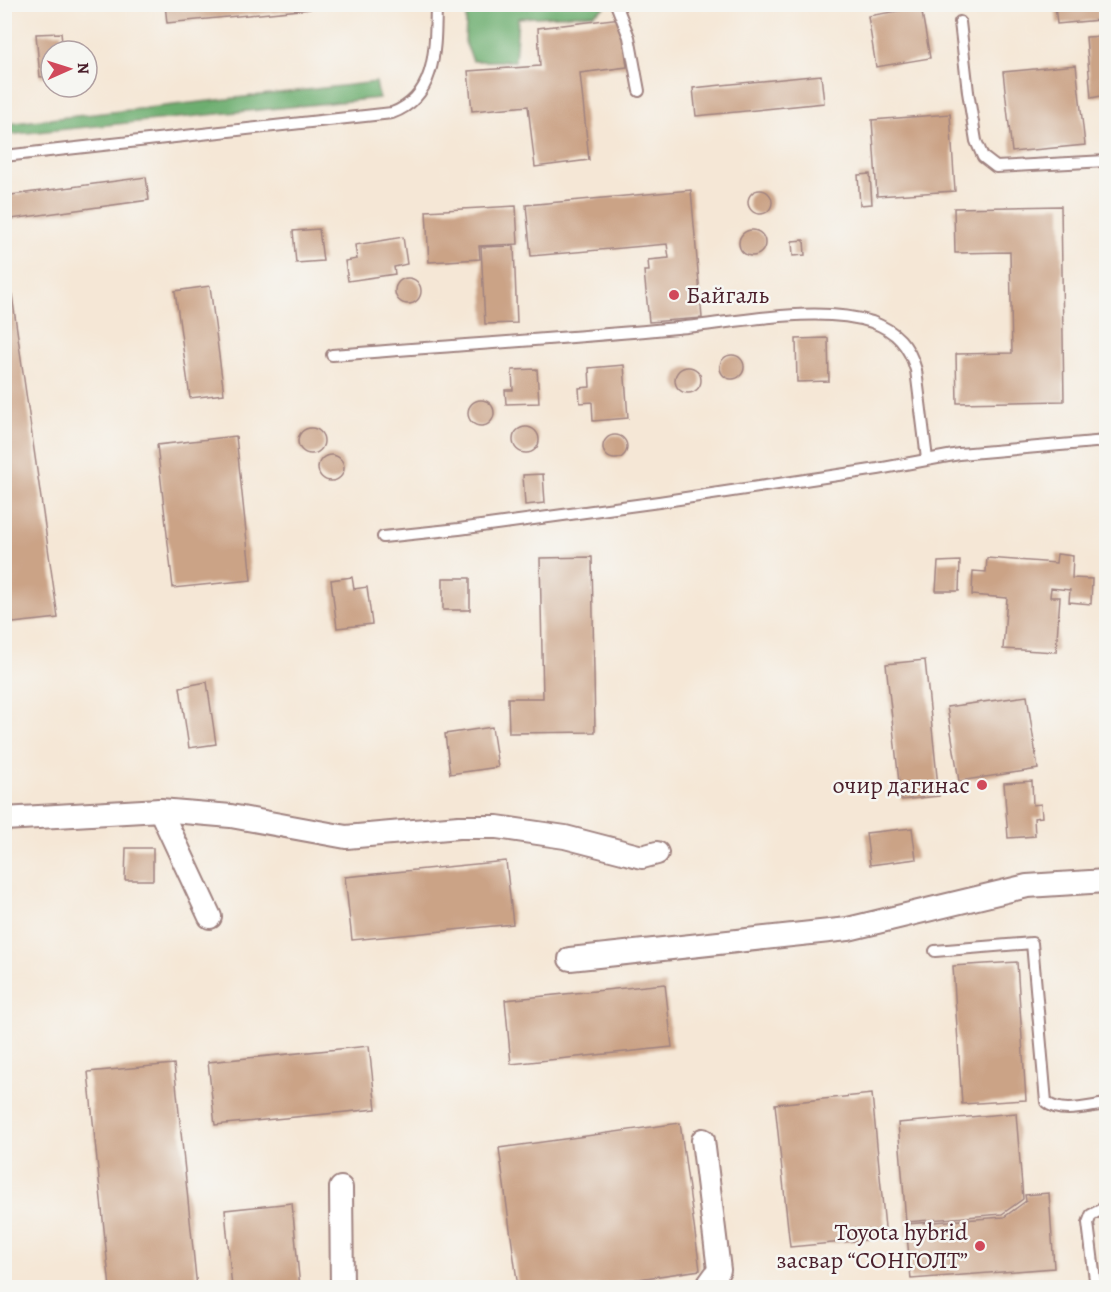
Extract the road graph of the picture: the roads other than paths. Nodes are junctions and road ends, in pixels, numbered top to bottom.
1 (436, 4) edge
2 (616, 4) edge
3 (960, 22) dead end
4 (639, 91) dead end
5 (4, 156) edge
6 (1107, 161) edge
7 (332, 355) dead end
8 (1107, 441) edge
9 (927, 459) junction
10 (384, 537) dead end
11 (160, 810) junction
12 (4, 819) edge
13 (657, 853) dead end
14 (1107, 881) edge
15 (210, 917) dead end
16 (935, 951) dead end
17 (570, 959) dead end
18 (1107, 1104) edge
19 (703, 1140) dead end
20 (341, 1188) dead end
21 (1107, 1207) edge
22 (342, 1287) edge
23 (705, 1287) edge
24 (1096, 1287) edge

1 - 5 lane
2 - 4 lane
3 - 6 lane
7 - 9 lane
8 - 9 lane
9 - 10 lane
11 - 12 street
11 - 13 street
11 - 15 street
14 - 17 street
16 - 18 lane
19 - 23 street
20 - 22 street
21 - 24 lane

